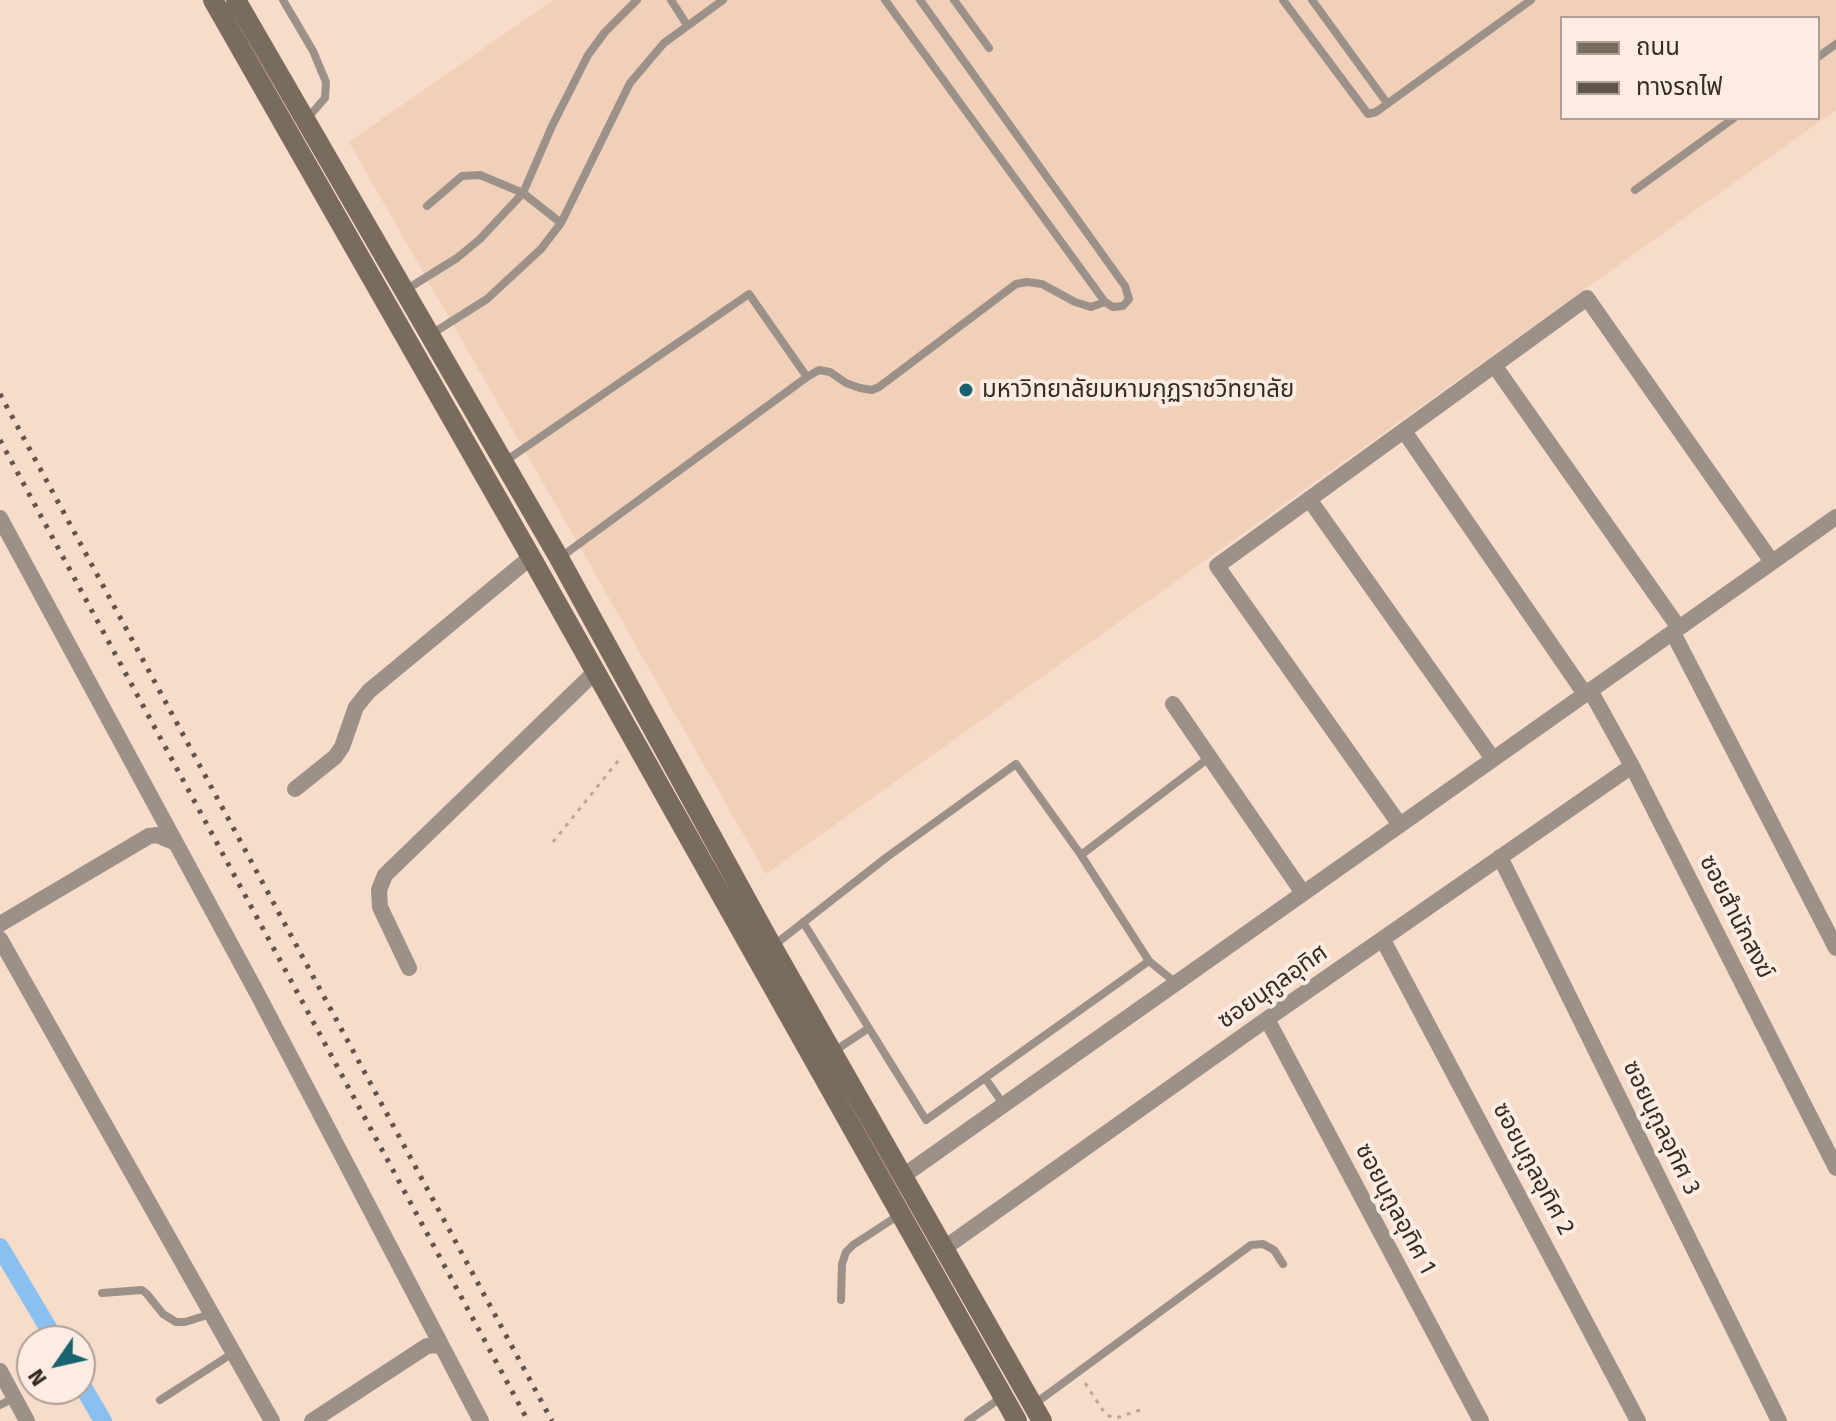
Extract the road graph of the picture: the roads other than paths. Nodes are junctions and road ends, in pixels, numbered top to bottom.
1 (213, 0) edge
2 (236, 0) edge
3 (283, 0) edge
4 (637, 0) edge
5 (671, 0) edge
6 (723, 0) edge
7 (885, 0) edge
8 (920, 0) edge
9 (954, 0) edge
10 (1283, 0) edge
11 (1312, 0) edge
12 (1531, 0) edge
13 (687, 25) junction
14 (989, 48) dead end
15 (1387, 103) junction
16 (306, 120) junction
17 (1731, 120) edge
18 (1635, 190) dead end
19 (523, 193) junction
20 (427, 206) dead end
21 (561, 223) junction
22 (395, 297) junction
23 (1105, 302) junction
24 (420, 341) junction
25 (1494, 365) junction
26 (807, 377) junction
27 (1404, 431) junction
28 (503, 463) junction
29 (1309, 499) junction
30 (1836, 517) edge
31 (0, 518) edge
32 (531, 557) junction
33 (559, 558) junction
34 (1772, 562) junction
35 (1676, 630) junction
36 (595, 672) junction
37 (1587, 692) junction
38 (1173, 704) dead end
39 (1210, 757) junction
40 (1493, 759) junction
41 (1632, 766) junction
42 (295, 789) dead end
43 (1400, 825) junction
44 (174, 842) junction
45 (1081, 855) junction
46 (1500, 857) junction
47 (1303, 893) junction
48 (803, 922) junction
49 (0, 924) edge
50 (0, 939) edge
51 (1383, 940) junction
52 (772, 946) junction
53 (1836, 948) edge
54 (1149, 961) junction
55 (409, 968) dead end
56 (1176, 983) junction
57 (1267, 1019) junction
58 (869, 1028) junction
59 (832, 1052) junction
60 (985, 1078) junction
61 (1004, 1106) junction
62 (1836, 1168) edge
63 (903, 1176) junction
64 (884, 1186) junction
65 (900, 1215) junction
66 (943, 1249) junction
67 (1283, 1264) dead end
68 (102, 1293) dead end
69 (841, 1300) dead end
70 (211, 1314) junction
71 (439, 1345) junction
72 (233, 1353) junction
73 (0, 1371) edge
74 (1003, 1396) junction
75 (160, 1400) dead end
76 (7, 1401) edge
77 (1037, 1413) edge
78 (27, 1421) edge
79 (272, 1421) edge
80 (312, 1421) edge
81 (481, 1421) edge
82 (968, 1421) edge
83 (1017, 1421) edge
84 (1481, 1421) edge
85 (1638, 1421) edge
86 (1779, 1421) edge

1 - 22 main road
2 - 16 main road
3 - 16 lane
4 - 19 lane
5 - 13 lane
6 - 13 lane
7 - 23 lane
8 - 23 lane
9 - 14 lane
10 - 15 lane
11 - 15 lane
12 - 15 lane
13 - 21 lane
16 - 22 main road
17 - 18 lane
19 - 20 lane
19 - 21 lane
19 - 22 lane
21 - 24 lane
22 - 24 main road
23 - 26 lane
24 - 28 main road
24 - 32 main road
25 - 27 street
25 - 34 street
25 - 35 street
26 - 28 lane
26 - 33 lane
27 - 29 street
27 - 37 street, ซอยสำนักสงฆ์
28 - 33 main road
29 - 40 street
29 - 43 street
30 - 34 street
31 - 44 street
32 - 36 main road
32 - 42 street
33 - 52 main road
34 - 35 street
35 - 37 street
35 - 53 street
36 - 55 street
36 - 64 main road
37 - 40 street
37 - 41 street, ซอยสำนักสงฆ์
38 - 39 street
39 - 45 lane
39 - 47 street
40 - 43 street
41 - 46 street, ซอยนุกูลอุทิศ
41 - 62 street, ซอยสำนักสงฆ์
43 - 47 street
44 - 49 street
44 - 71 street
45 - 48 lane
45 - 54 lane
46 - 51 street, ซอยนุกูลอุทิศ
46 - 86 street, ซอยนุกูลอุทิศ 3
47 - 56 street
48 - 52 lane
48 - 58 lane
50 - 70 street
51 - 57 street, ซอยนุกูลอุทิศ
51 - 85 street, ซอยนุกูลอุทิศ 2
52 - 59 main road
54 - 56 lane
54 - 60 lane
56 - 61 street
57 - 66 street, ซอยนุกูลอุทิศ
57 - 84 street, ซอยนุกูลอุทิศ 1
58 - 59 lane
58 - 60 lane
59 - 63 main road
60 - 61 lane
61 - 63 street
63 - 64 main road
63 - 66 main road
64 - 65 main road
65 - 69 lane
65 - 74 main road
66 - 77 main road
67 - 77 lane
68 - 70 lane
70 - 72 street
71 - 80 street
71 - 81 street
72 - 75 lane
72 - 79 street
73 - 76 street
74 - 82 lane
74 - 83 main road
76 - 78 street

